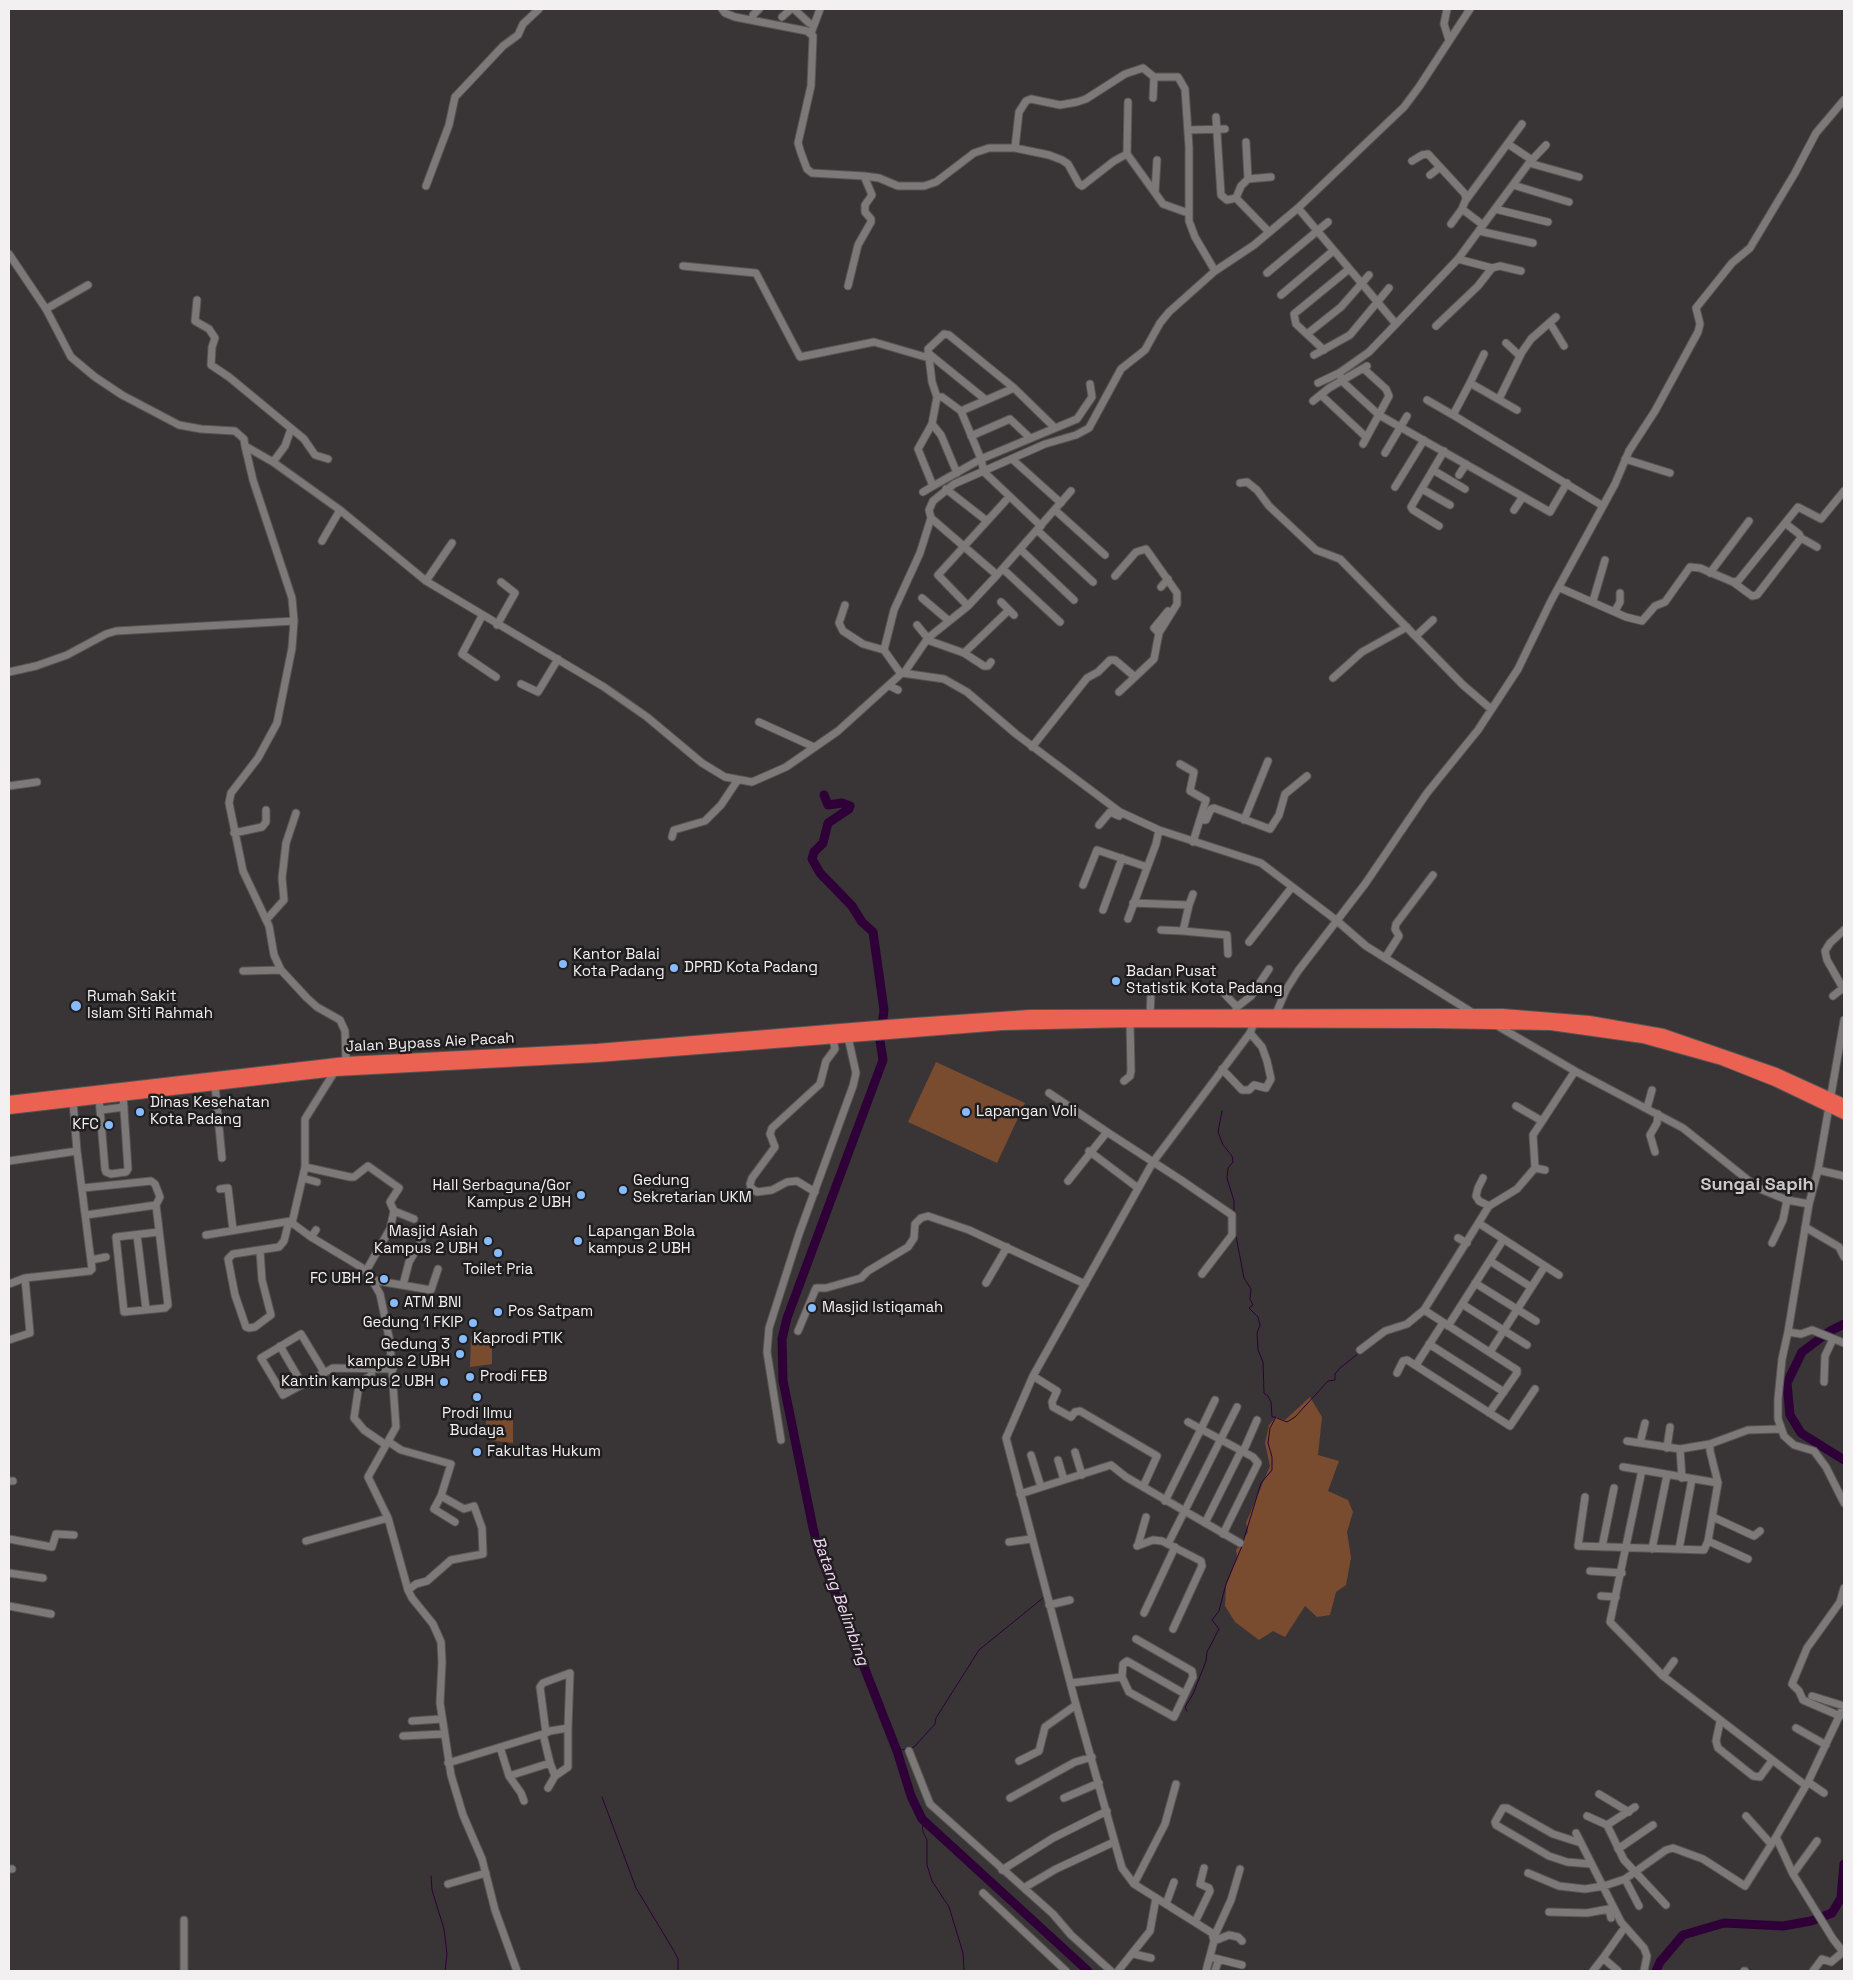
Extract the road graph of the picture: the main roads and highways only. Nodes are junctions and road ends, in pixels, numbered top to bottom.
1 (1157, 1017) junction
2 (1511, 1019) junction
3 (852, 1034) junction
4 (391, 1064) junction
5 (286, 1072) junction
6 (9, 1101) edge
7 (1828, 1101) junction
8 (1844, 1104) edge
9 (9, 1109) edge
10 (1844, 1114) edge

1 - 2 highway
1 - 2 highway
1 - 3 highway
1 - 3 highway
2 - 7 highway
3 - 4 highway, Jalan Bypass Aie Pacah
3 - 4 highway
4 - 5 highway
4 - 5 highway, Jalan Bypass Aie Pacah
5 - 6 highway, Jalan Bypass Aie Pacah
5 - 9 highway
7 - 8 highway
7 - 10 highway

